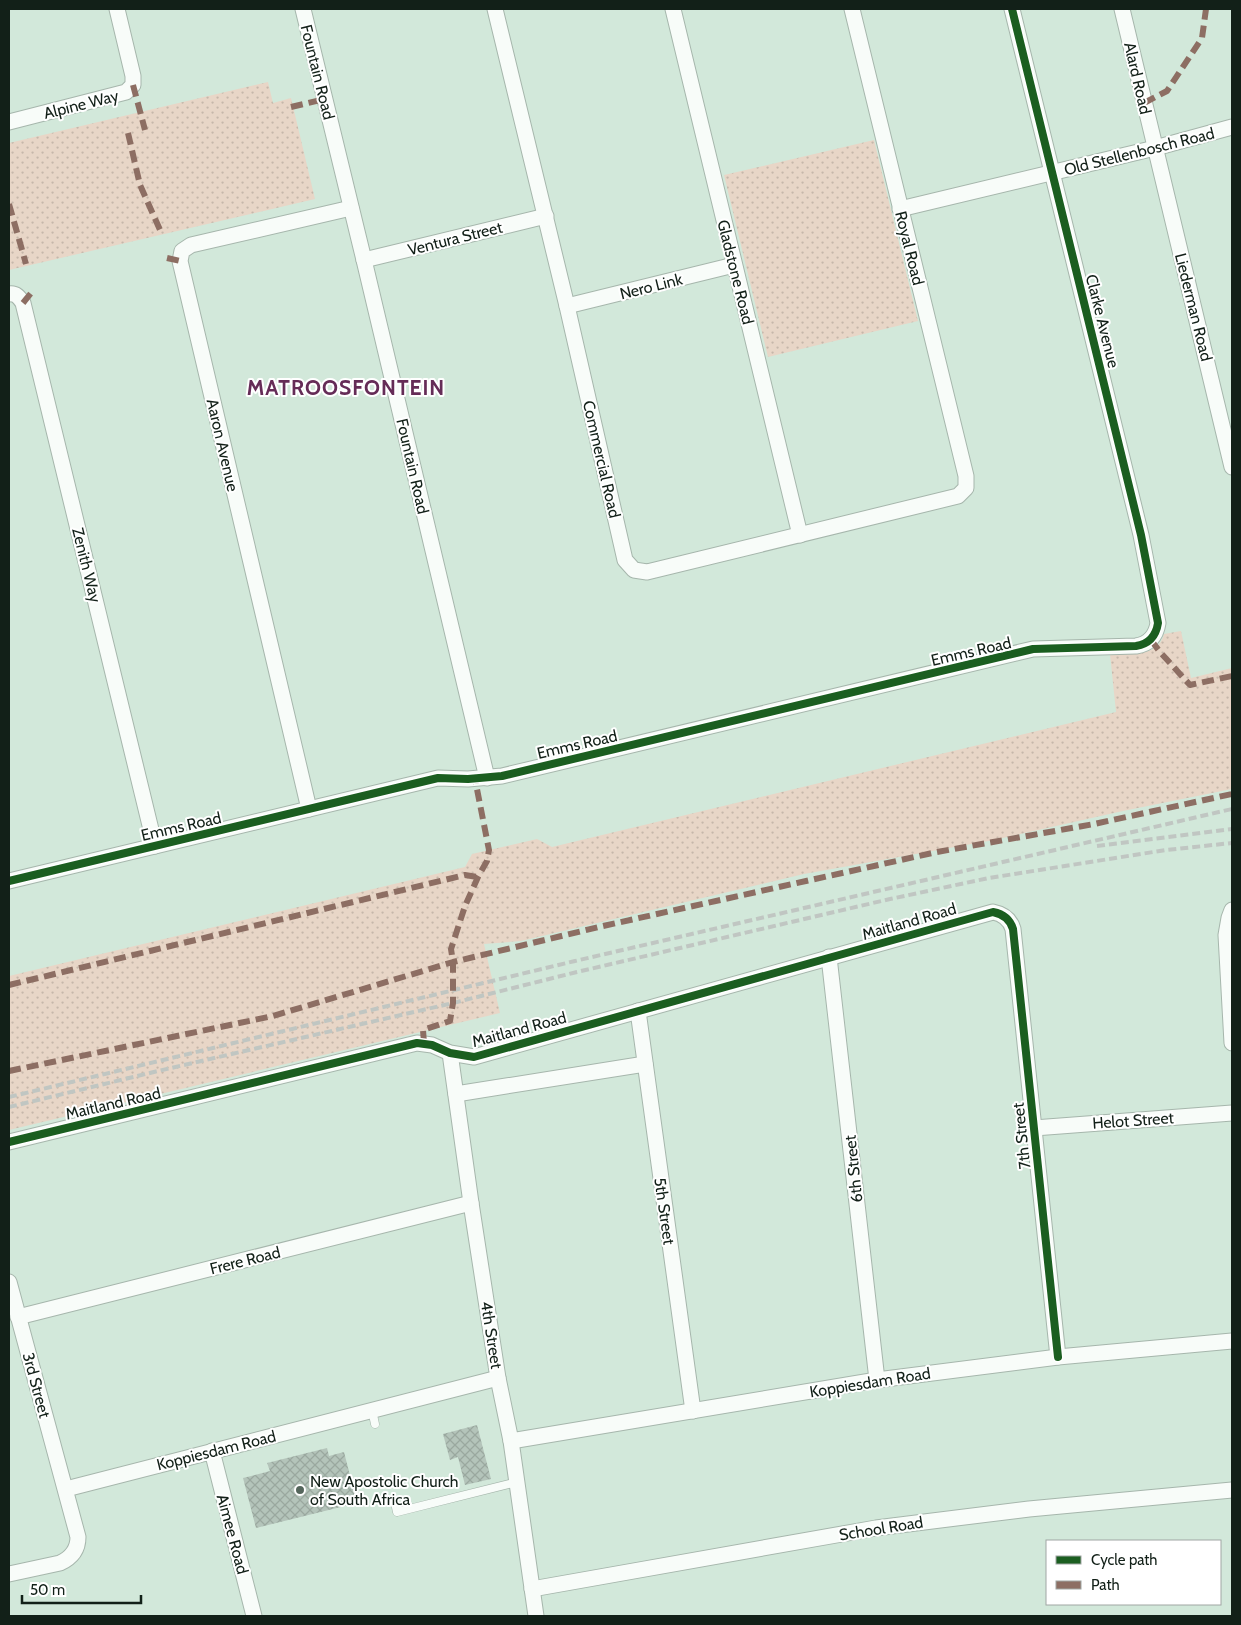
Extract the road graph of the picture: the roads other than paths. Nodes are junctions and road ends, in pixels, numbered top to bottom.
1 (116, 9) edge
2 (303, 9) edge
3 (495, 9) edge
4 (673, 9) edge
5 (852, 9) edge
6 (1012, 9) edge
7 (1122, 9) edge
8 (9, 122) edge
9 (1232, 127) edge
10 (1155, 148) junction
11 (1052, 173) junction
12 (351, 208) junction
13 (900, 209) junction
14 (546, 216) junction
15 (364, 260) junction
16 (734, 265) junction
17 (9, 294) edge
18 (567, 306) junction
19 (1232, 466) edge
20 (966, 488) joint
21 (800, 535) junction
22 (1151, 640) joint
23 (487, 778) junction
24 (309, 809) junction
25 (155, 846) junction
26 (9, 881) edge
27 (1232, 910) edge
28 (1004, 916) joint
29 (829, 957) junction
30 (638, 1011) junction
31 (1232, 1042) edge
32 (450, 1053) junction
33 (645, 1064) junction
34 (456, 1094) junction
35 (1232, 1113) edge
36 (1034, 1128) junction
37 (9, 1142) edge
38 (471, 1203) junction
39 (9, 1282) edge
40 (18, 1317) junction
41 (1232, 1341) edge
42 (1058, 1357) junction
43 (498, 1378) junction
44 (877, 1380) junction
45 (693, 1411) junction
46 (511, 1441) junction
47 (212, 1451) junction
48 (517, 1482) junction
49 (66, 1489) junction
50 (1232, 1490) edge
51 (395, 1503) dead end
52 (9, 1574) edge
53 (532, 1590) junction
54 (254, 1616) edge
55 (536, 1616) edge

1 - 8 street, Alpine Way
2 - 12 street, Fountain Road
3 - 14 street, Commercial Road
4 - 16 street, Gladstone Road
5 - 13 street, Royal Road
6 - 11 street, Clarke Avenue
7 - 10 street, Alard Road
9 - 10 street, Old Stellenbosch Road
10 - 11 street, Old Stellenbosch Road
10 - 19 street, Liederman Road
11 - 13 street, Old Stellenbosch Road
11 - 22 street, Clarke Avenue
12 - 15 street, Fountain Road
12 - 24 street, Aaron Avenue
13 - 20 street, Royal Road
14 - 15 street, Ventura Street
14 - 18 street, Commercial Road
15 - 23 street, Fountain Road
16 - 18 street, Nero Link
16 - 21 street, Gladstone Road
17 - 25 street, Zenith Way
18 - 21 street, Commercial Road
20 - 21 street, Commercial Road
22 - 23 street, Emms Road
23 - 24 street, Emms Road
24 - 25 street, Emms Road
25 - 26 street, Emms Road
27 - 31 street
28 - 29 street, Maitland Road
28 - 36 street, 7th Street
29 - 30 street, Maitland Road
29 - 44 street, 6th Street
30 - 32 street, Maitland Road
30 - 33 street, 5th Street
32 - 34 street, 4th Street
32 - 37 street, Maitland Road
33 - 34 street
33 - 45 street, 5th Street
34 - 38 street, 4th Street
35 - 36 street, Helot Street
36 - 42 street, 7th Street
38 - 40 street, Frere Road
38 - 43 street, 4th Street
39 - 40 street, 3rd Street
40 - 49 street, 3rd Street
41 - 42 street, Koppiesdam Road
42 - 44 street, Koppiesdam Road
43 - 46 street, 4th Street
43 - 47 street, Koppiesdam Road
44 - 45 street, Koppiesdam Road
45 - 46 street, Koppiesdam Road
46 - 48 street, 4th Street
47 - 49 street, Koppiesdam Road
47 - 54 street, Aimee Road
48 - 51 lane
48 - 53 street, 4th Street
49 - 52 street
50 - 53 street, School Road
53 - 55 street, 4th Street

